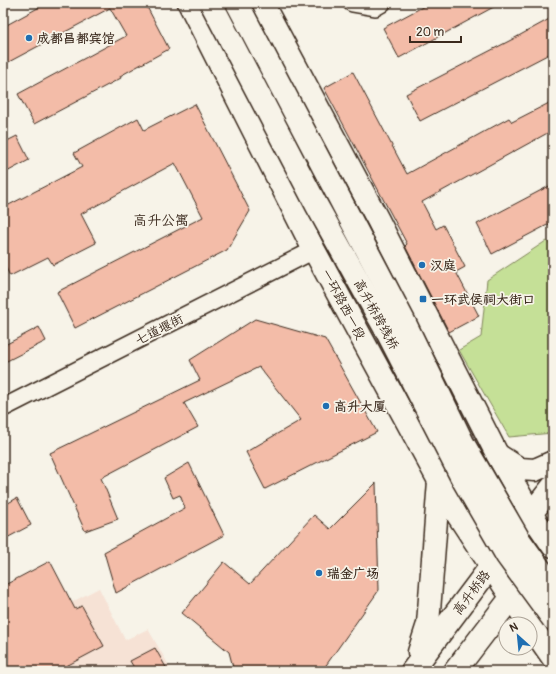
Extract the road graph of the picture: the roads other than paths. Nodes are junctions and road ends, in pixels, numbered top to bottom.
1 (189, 3) edge
2 (211, 3) edge
3 (238, 3) edge
4 (262, 3) edge
5 (352, 3) edge
6 (382, 3) edge
7 (314, 250) junction
8 (3, 408) edge
9 (497, 454) junction
10 (553, 462) edge
11 (439, 481) junction
12 (553, 486) edge
13 (531, 514) junction
14 (552, 542) edge
15 (491, 565) junction
16 (553, 587) edge
17 (512, 598) junction
18 (524, 616) edge
19 (553, 619) edge
20 (538, 636) edge
21 (553, 658) edge
22 (413, 670) edge
23 (455, 671) edge

1 - 7 main road, 一环路西一段
2 - 19 main road, 高升桥跨线桥, bridge
3 - 16 main road, 高升桥跨线桥, bridge
4 - 9 main road
5 - 6 street
7 - 8 street, 七道堰街
7 - 11 main road, 一环路西一段
9 - 10 main road
9 - 13 main road
11 - 15 main road, 一环路西一段
11 - 22 main road
12 - 13 main road, 高升桥路
13 - 14 main road
13 - 15 main road, 高升桥路
14 - 17 main road
15 - 17 main road, 一环路西一段
15 - 22 main road, 高升桥路
17 - 18 main road, 一环路西一段
17 - 23 main road
20 - 21 main road, 一环路西一段

